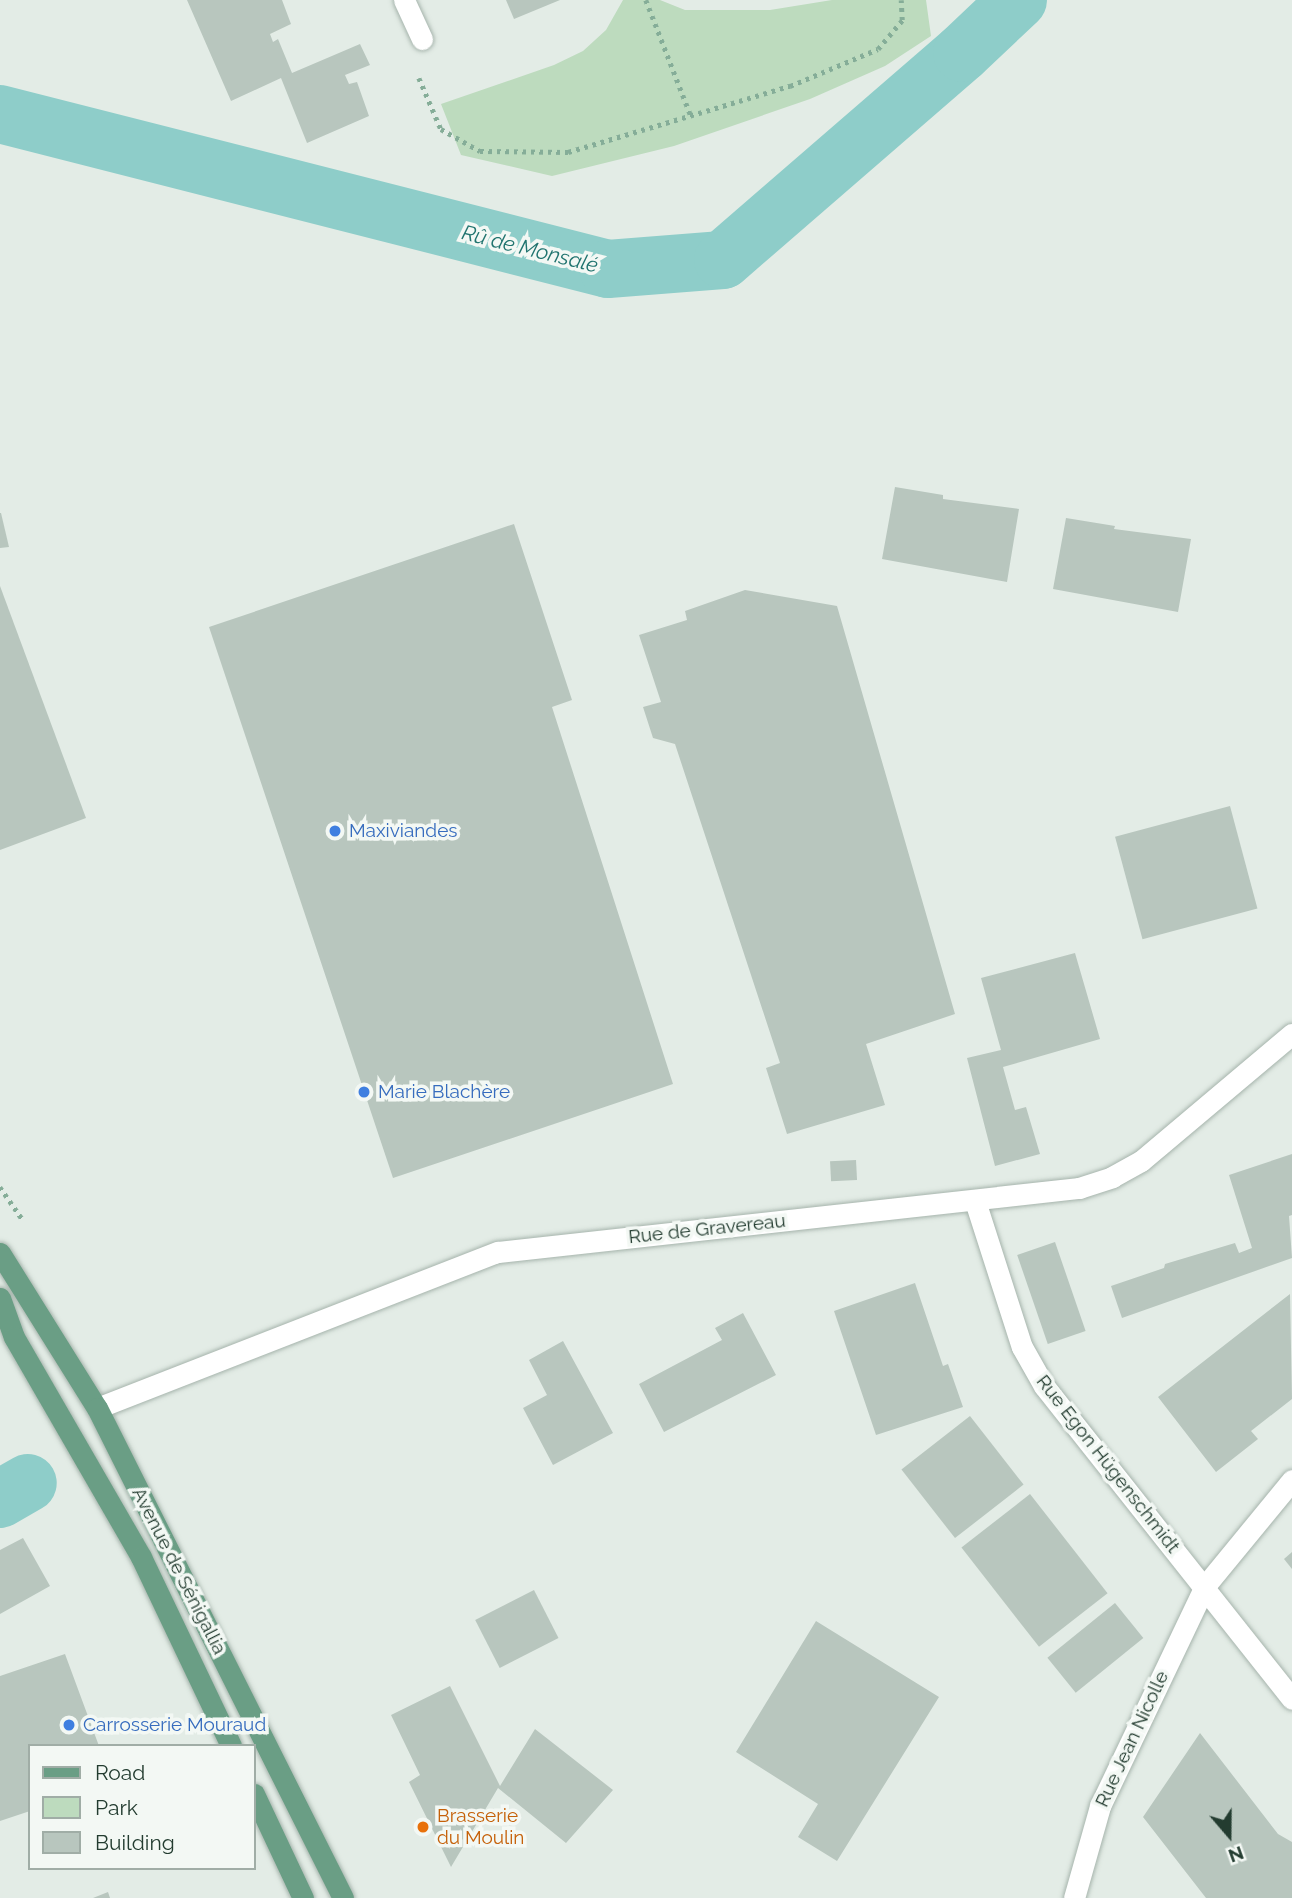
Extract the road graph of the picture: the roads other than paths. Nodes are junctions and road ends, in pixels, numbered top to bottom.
1 (404, 0) edge
2 (422, 38) road end
3 (1292, 1034) edge
4 (975, 1201) junction
5 (0, 1253) edge
6 (9, 1283) edge
7 (0, 1298) edge
8 (97, 1408) junction
9 (1292, 1480) edge
10 (1205, 1586) junction
11 (1292, 1699) edge
12 (230, 1744) edge
13 (256, 1798) edge
14 (303, 1898) edge
15 (343, 1898) edge
16 (1074, 1898) edge

1 - 2 street
3 - 4 street, Rue de Gravereau
4 - 8 street, Rue de Gravereau
4 - 10 street, Rue Egon Hügenschmidt
5 - 6 main road, Avenue de Sénigallia
6 - 8 main road, Avenue de Sénigallia
7 - 12 main road
8 - 15 main road, Avenue de Sénigallia
9 - 10 street, Rue Jean Nicolle
10 - 11 street, Rue Egon Hügenschmidt
10 - 16 street, Rue Jean Nicolle
13 - 14 main road

